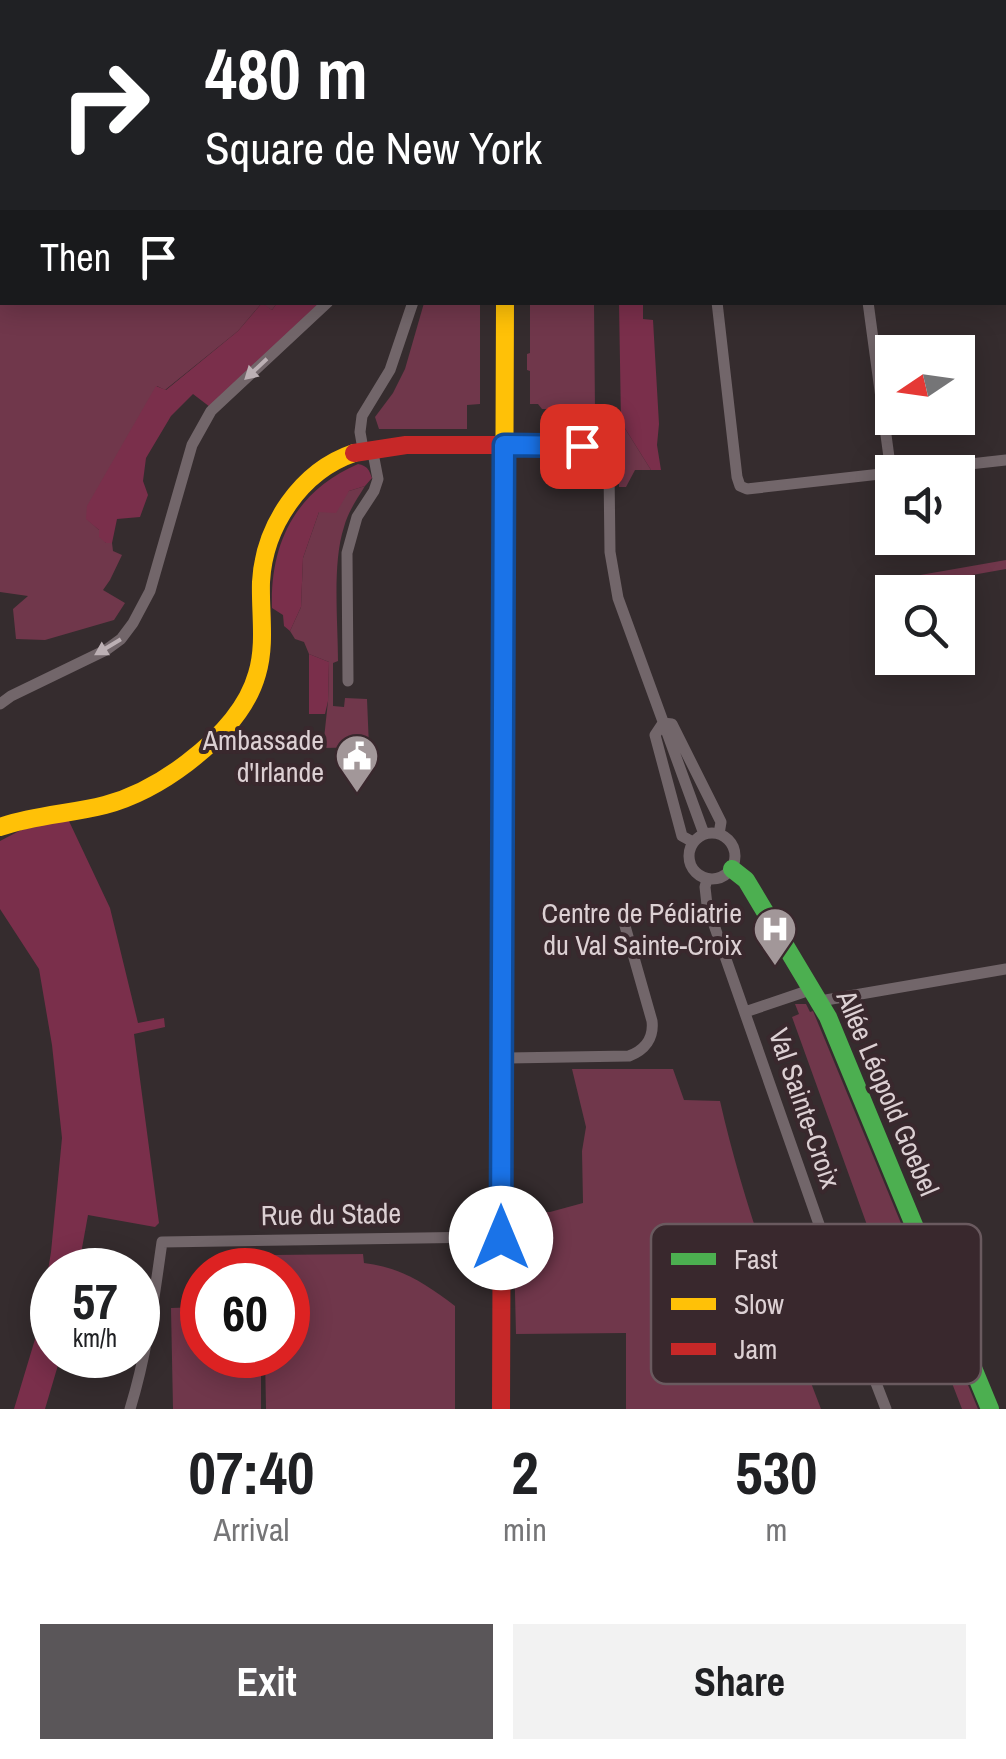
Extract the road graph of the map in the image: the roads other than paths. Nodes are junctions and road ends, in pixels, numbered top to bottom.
1 (325, 305) edge
2 (412, 305) edge
3 (505, 305) edge
4 (717, 305) edge
5 (868, 305) edge
6 (504, 445) junction
7 (367, 448) junction
8 (889, 455) edge
9 (1006, 460) edge
10 (975, 463) edge
11 (875, 474) edge
12 (348, 681) dead end
13 (0, 704) edge
14 (662, 723) junction
15 (0, 827) edge
16 (719, 834) junction
17 (699, 838) junction
18 (732, 869) junction
19 (707, 879) junction
20 (625, 926) dead end
21 (1006, 969) edge
22 (817, 995) junction
23 (745, 1012) junction
24 (501, 1058) junction
25 (819, 1224) edge
26 (913, 1224) edge
27 (501, 1238) junction
28 (876, 1384) edge
29 (980, 1384) edge
30 (130, 1409) edge
31 (501, 1409) edge
32 (886, 1409) edge
33 (990, 1409) edge

1 -> 13 street
2 - 7 street
3 - 6 main road
4 - 11 street
5 - 8 street
6 - 7 main road
6 - 14 street, Val Sainte-Croix
6 - 24 main road
7 - 12 street
7 - 15 main road
9 - 10 street
14 - 16 street, Val Sainte-Croix
14 - 17 street, Val Sainte-Croix
14 - 17 street, Val Sainte-Croix
16 - 17 street
16 - 18 street, Val Sainte-Croix
17 - 19 street, Val Sainte-Croix
18 - 19 street
18 - 22 main road, Allée Léopold Goebel
19 - 23 street, Val Sainte-Croix
20 - 24 street
21 - 22 street
22 - 23 street
22 - 26 main road, Allée Léopold Goebel
23 - 25 street, Val Sainte-Croix
24 - 27 main road
27 - 30 street, Rue du Stade
27 - 31 main road
28 - 32 street, Val Sainte-Croix
29 - 33 main road, Allée Léopold Goebel

